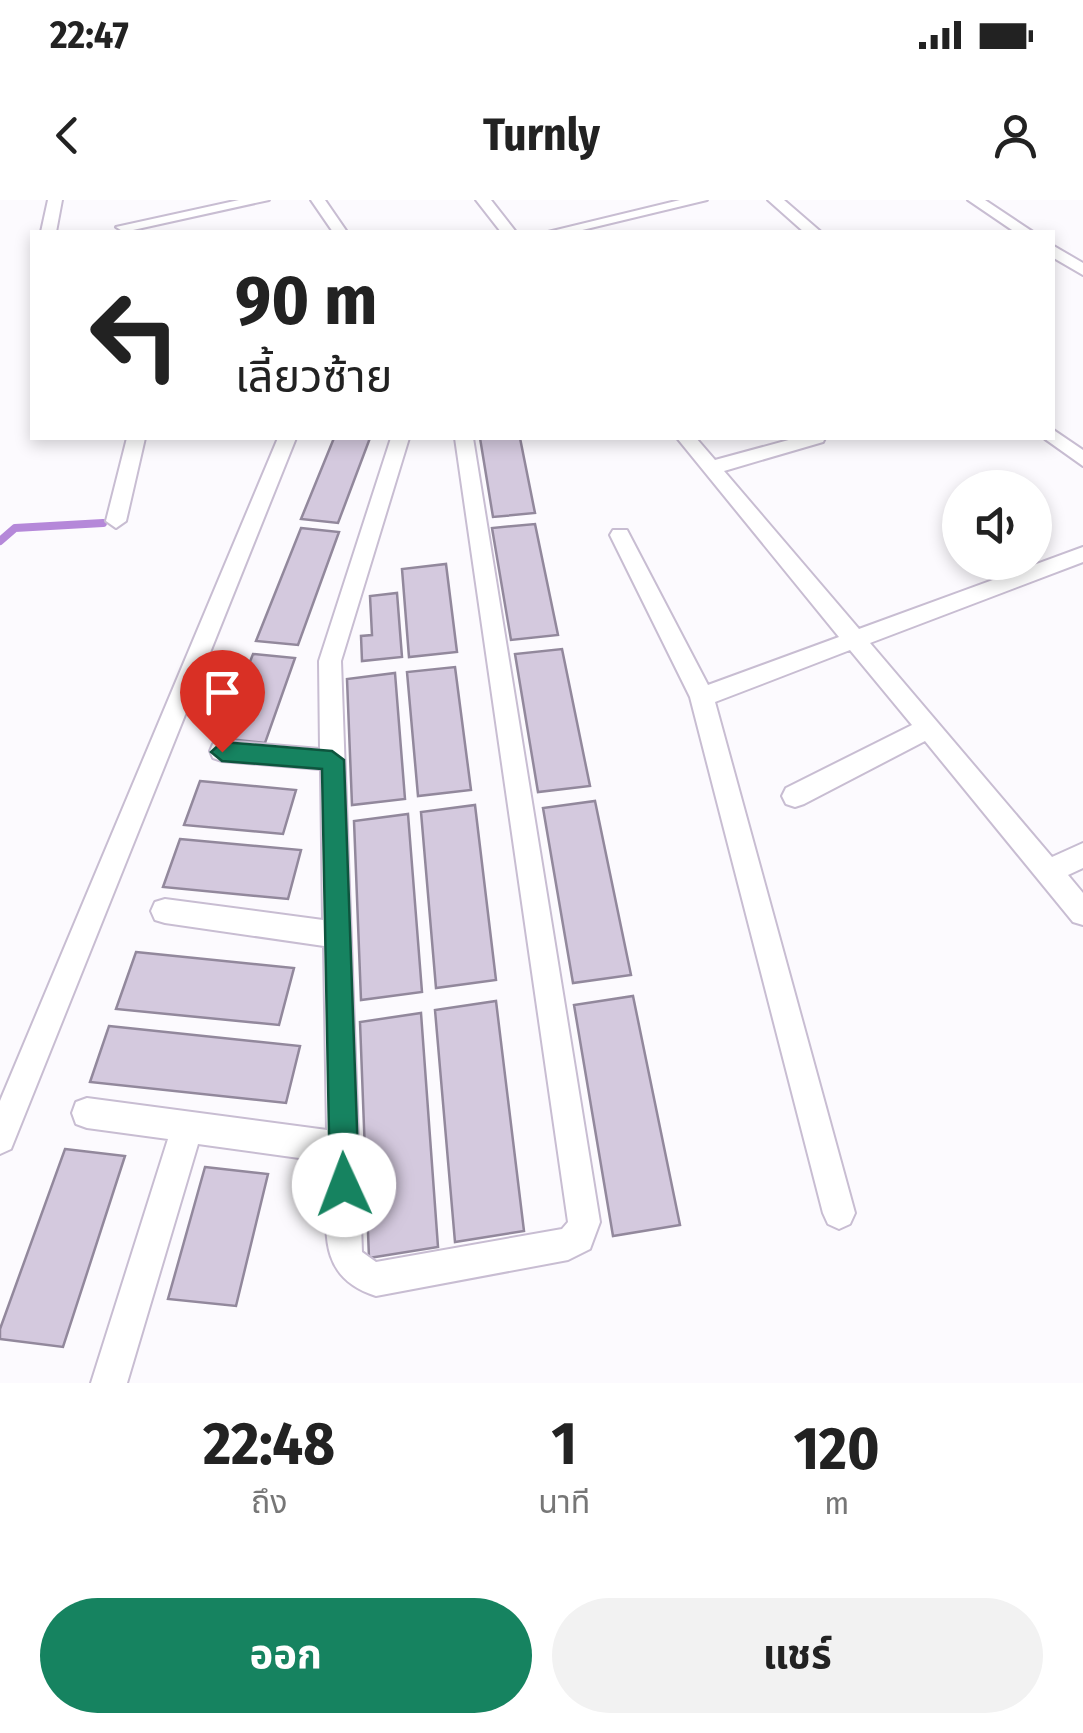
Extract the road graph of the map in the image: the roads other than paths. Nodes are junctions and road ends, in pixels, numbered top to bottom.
1 (55, 200) edge
2 (262, 200) edge
3 (318, 200) edge
4 (482, 200) edge
5 (700, 200) edge
6 (775, 200) edge
7 (975, 200) edge
8 (160, 226) edge
9 (124, 227) dead end
10 (48, 230) edge
11 (339, 230) edge
12 (508, 230) edge
13 (565, 230) edge
14 (811, 230) edge
15 (1022, 230) edge
16 (1055, 252) edge
17 (1083, 270) edge
18 (1055, 437) edge
19 (136, 440) edge
20 (286, 440) edge
21 (399, 440) edge
22 (464, 440) edge
23 (688, 440) edge
24 (809, 440) edge
25 (1083, 460) edge
26 (711, 468) junction
27 (116, 521) dead end
28 (620, 535) dead end
29 (1083, 554) edge
30 (855, 638) junction
31 (702, 697) junction
32 (929, 728) junction
33 (222, 752) dead end
34 (332, 760) junction
35 (795, 796) dead end
36 (1083, 855) edge
37 (1048, 872) junction
38 (166, 910) dead end
39 (1083, 913) edge
40 (337, 935) junction
41 (87, 1113) dead end
42 (187, 1127) junction
43 (0, 1138) edge
44 (343, 1148) junction
45 (838, 1212) dead end
46 (109, 1383) edge

1 - 10 street
2 - 8 street
3 - 11 street
4 - 12 street
5 - 13 street
6 - 14 street
7 - 15 street
8 - 9 street
16 - 17 street
18 - 25 street
19 - 27 street
20 - 43 street
21 - 34 street
22 - 44 street
23 - 26 street
24 - 26 street
26 - 30 street
28 - 31 street
29 - 30 street
30 - 31 street
30 - 32 street
31 - 45 street
32 - 35 street
32 - 37 street
33 - 34 street
34 - 40 street
36 - 37 street
37 - 39 street
38 - 40 street
40 - 44 street
41 - 42 street
42 - 44 street
42 - 46 street

